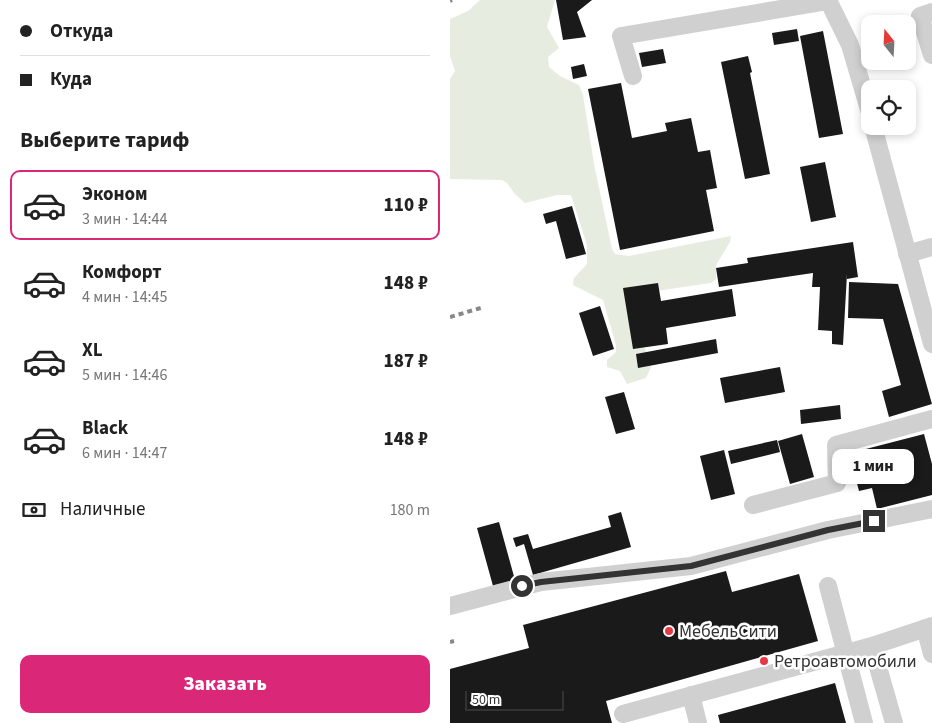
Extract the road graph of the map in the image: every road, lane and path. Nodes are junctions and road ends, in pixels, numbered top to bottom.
1 (828, 0) edge
2 (932, 12) edge
3 (932, 55) edge
4 (632, 76) dead end
5 (861, 82) edge
6 (876, 135) edge
7 (932, 247) edge
8 (907, 254) junction
9 (932, 344) edge
10 (932, 419) edge
11 (753, 505) dead end
12 (932, 509) edge
13 (828, 586) dead end
14 (450, 606) edge
15 (928, 627) edge
16 (872, 646) junction
17 (845, 653) junction
18 (932, 654) edge
19 (691, 696) junction
20 (622, 714) dead end
21 (698, 723) edge
22 (864, 723) edge
23 (894, 723) edge

1 - 4 street
1 - 5 street
2 - 3 street
6 - 8 street
7 - 8 street
8 - 9 street
10 - 11 street
12 - 14 street
13 - 17 street
15 - 16 street
15 - 18 street
16 - 17 street
16 - 23 street
17 - 19 street
17 - 22 street
19 - 20 street
19 - 21 street

